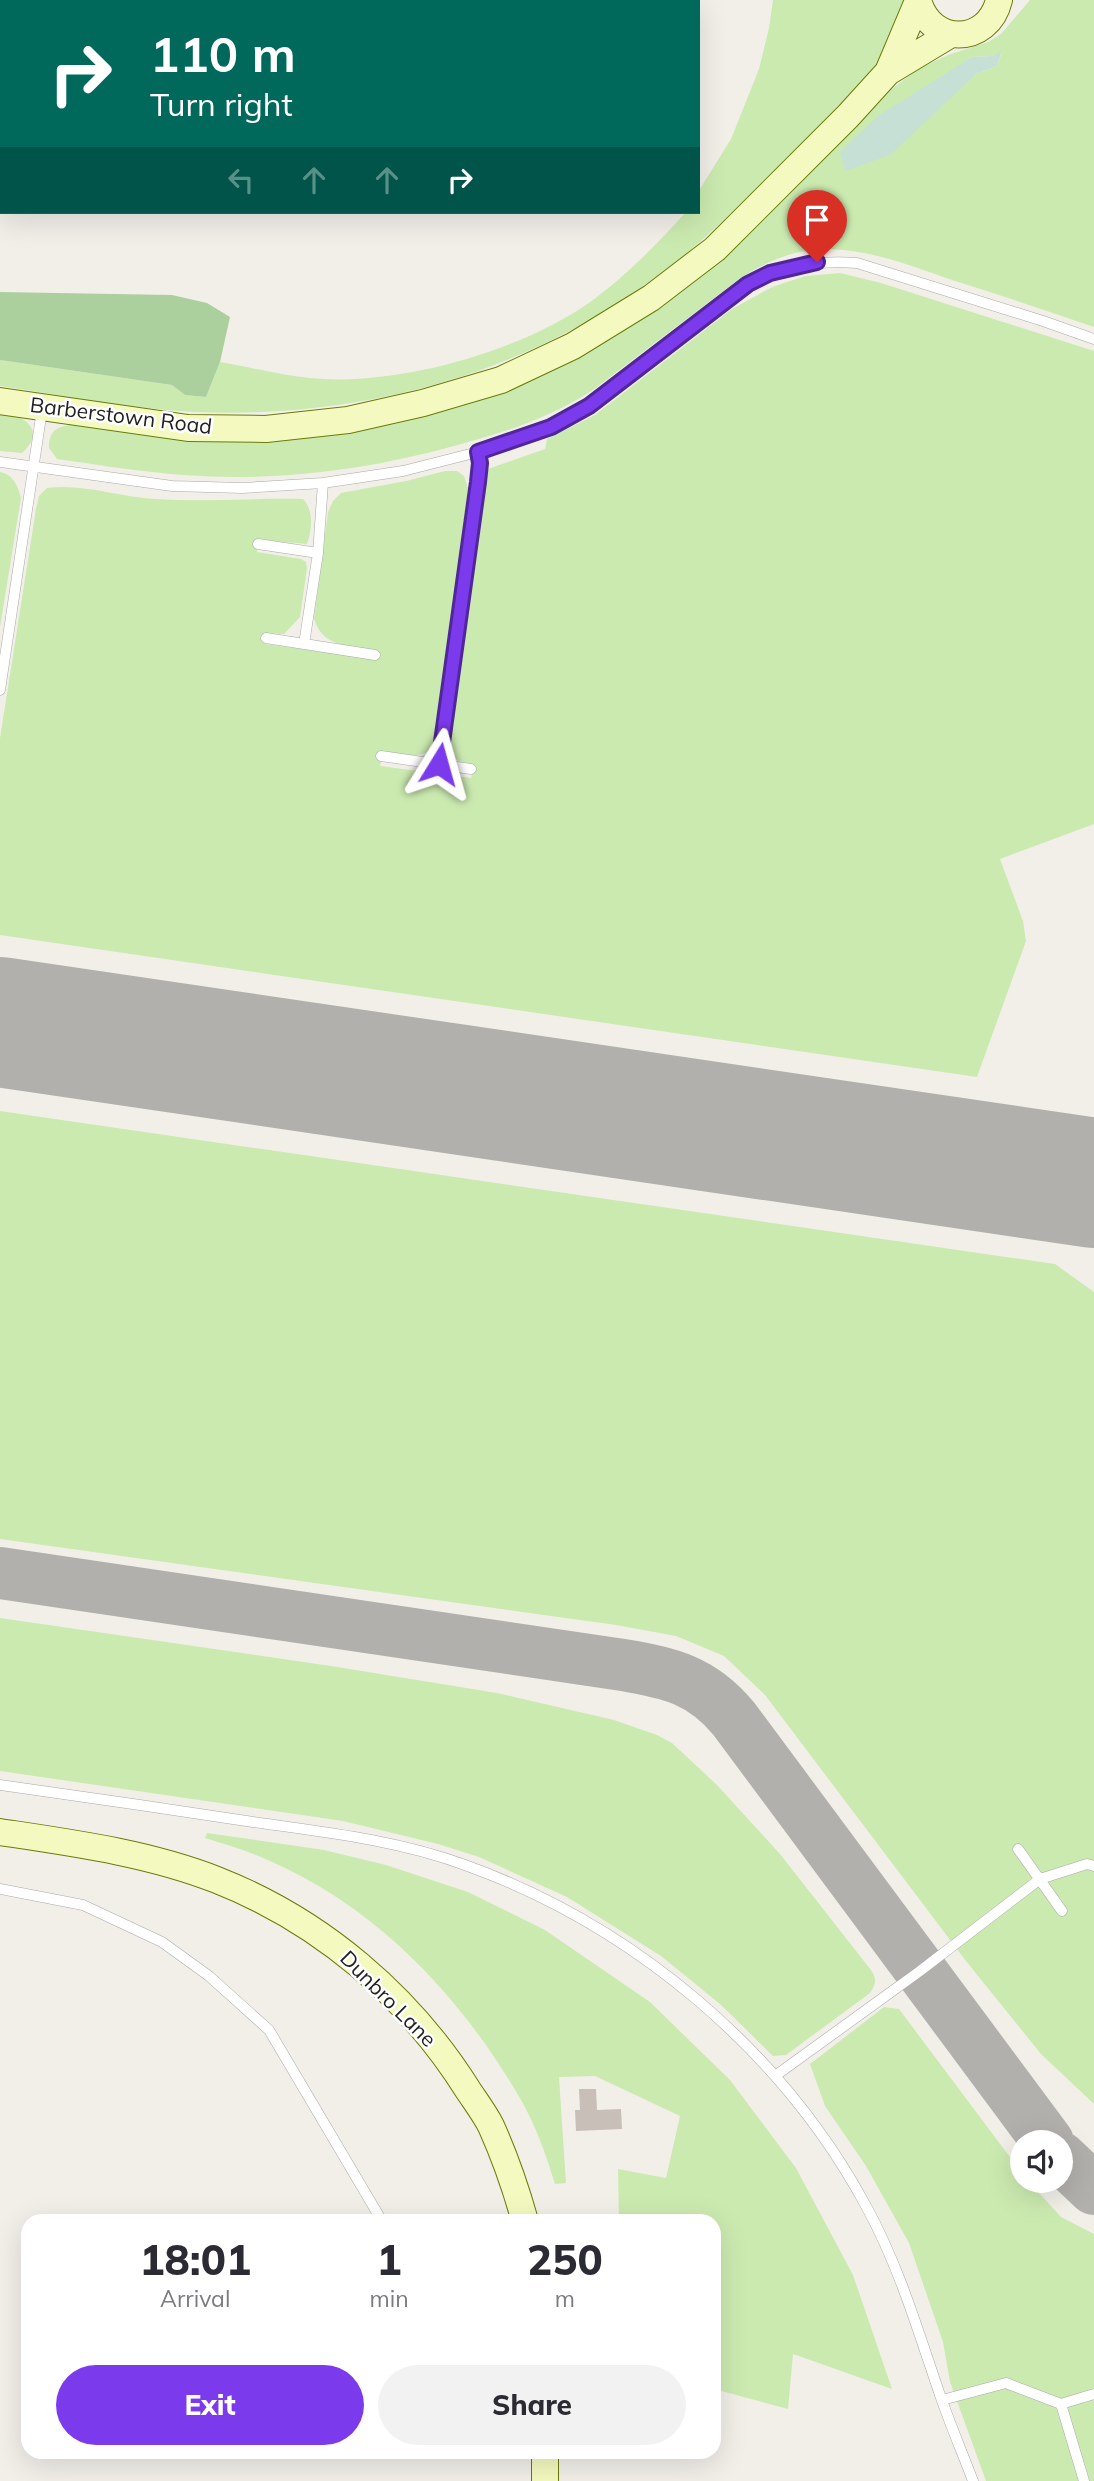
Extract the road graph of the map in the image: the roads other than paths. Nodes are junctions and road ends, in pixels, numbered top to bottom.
1 (999, 0) edge
2 (918, 1) edge
3 (951, 34) junction
4 (888, 72) junction
5 (1094, 340) edge
6 (0, 401) edge
7 (43, 408) junction
8 (478, 452) junction
9 (0, 461) edge
10 (34, 467) junction
11 (323, 484) junction
12 (258, 544) dead end
13 (318, 553) junction
14 (266, 638) dead end
15 (304, 644) junction
16 (375, 655) dead end
17 (0, 690) edge
18 (380, 756) dead end
19 (439, 764) junction
20 (471, 769) dead end
21 (0, 1785) edge
22 (0, 1832) edge
23 (1018, 1849) dead end
24 (1094, 1866) edge
25 (1040, 1879) junction
26 (0, 1889) edge
27 (1062, 1911) dead end
28 (775, 2076) junction
29 (378, 2214) edge
30 (523, 2214) edge
31 (1094, 2394) edge
32 (942, 2400) junction
33 (1061, 2404) junction
34 (545, 2459) edge
35 (545, 2481) edge
36 (973, 2481) edge
37 (1084, 2481) edge

1 - 3 main road
2 - 3 main road
2 - 4 main road, Barberstown Road
3 - 4 main road
4 - 7 main road, Barberstown Road
5 - 8 lane
6 - 7 main road, Barberstown Road
7 - 10 lane
8 - 11 lane
8 - 19 lane
9 - 10 lane
10 - 11 lane
10 - 17 lane
11 - 13 lane
12 - 13 lane
13 - 15 lane
14 - 15 lane
15 - 16 lane
18 - 19 lane
19 - 20 lane
21 - 28 lane
22 - 30 main road, Dunbro Lane
23 - 25 lane
24 - 25 lane
25 - 27 lane
25 - 28 lane
26 - 29 lane
28 - 32 lane
31 - 33 lane
32 - 33 lane
32 - 36 lane
33 - 37 lane
34 - 35 main road

